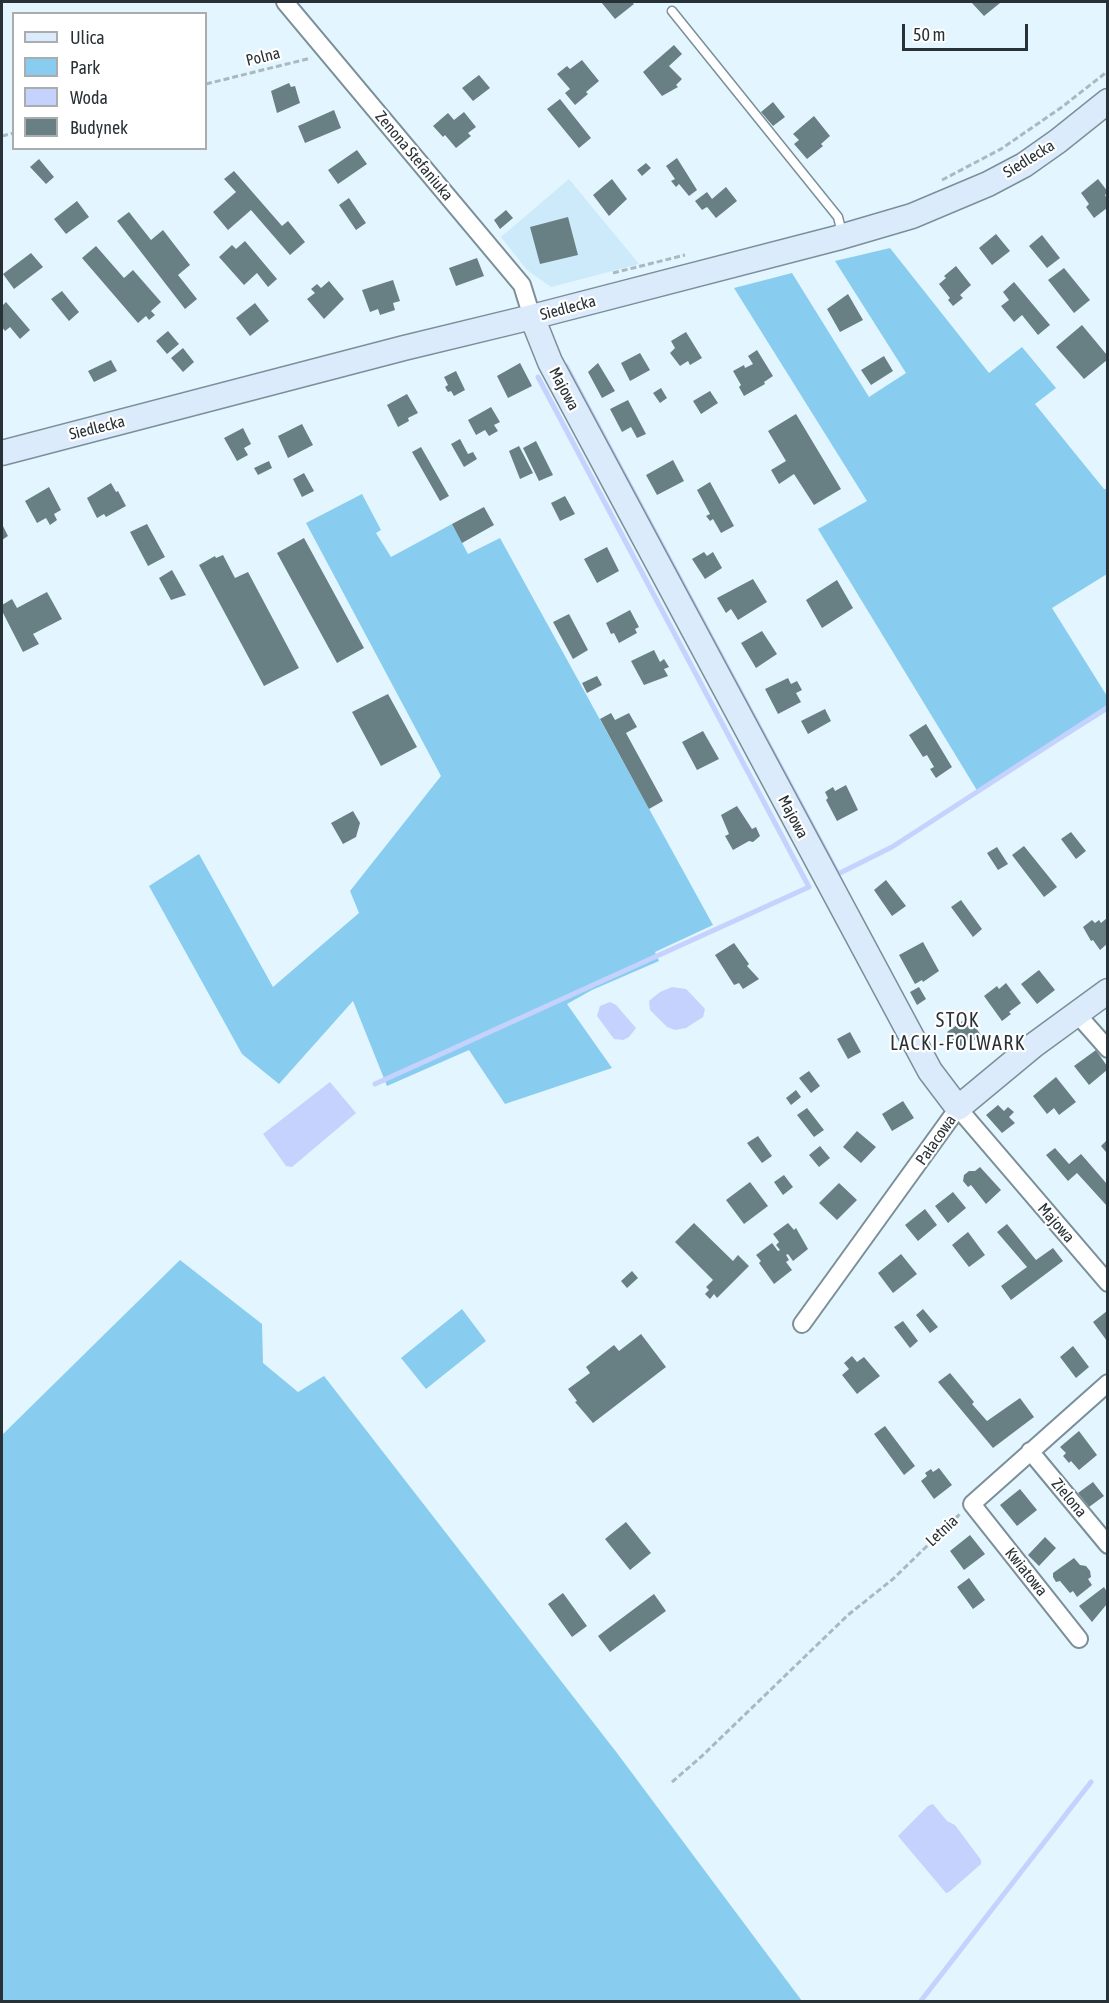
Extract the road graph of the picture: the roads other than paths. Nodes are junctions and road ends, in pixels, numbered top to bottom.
1 (285, 2) edge
2 (672, 11) dead end
3 (1107, 100) edge
4 (843, 236) junction
5 (532, 317) junction
6 (2, 453) edge
7 (1107, 992) edge
8 (1077, 1014) junction
9 (1107, 1049) edge
10 (958, 1108) junction
11 (1107, 1282) edge
12 (802, 1324) dead end
13 (1107, 1383) edge
14 (1029, 1451) junction
15 (972, 1504) joint
16 (1107, 1545) edge
17 (1079, 1639) dead end

1 - 5 street, Zenona Stefaniuka
2 - 4 lane
3 - 4 main road, Siedlecka
4 - 5 main road, Siedlecka
5 - 6 main road, Siedlecka
5 - 10 main road, Majowa
7 - 8 main road, Pałacowa
8 - 9 street
8 - 10 main road, Pałacowa
10 - 11 street, Majowa
10 - 12 street, Pałacowa
13 - 14 street, Letnia
14 - 15 street, Letnia
14 - 16 street, Zielona
15 - 17 street, Kwiatowa

